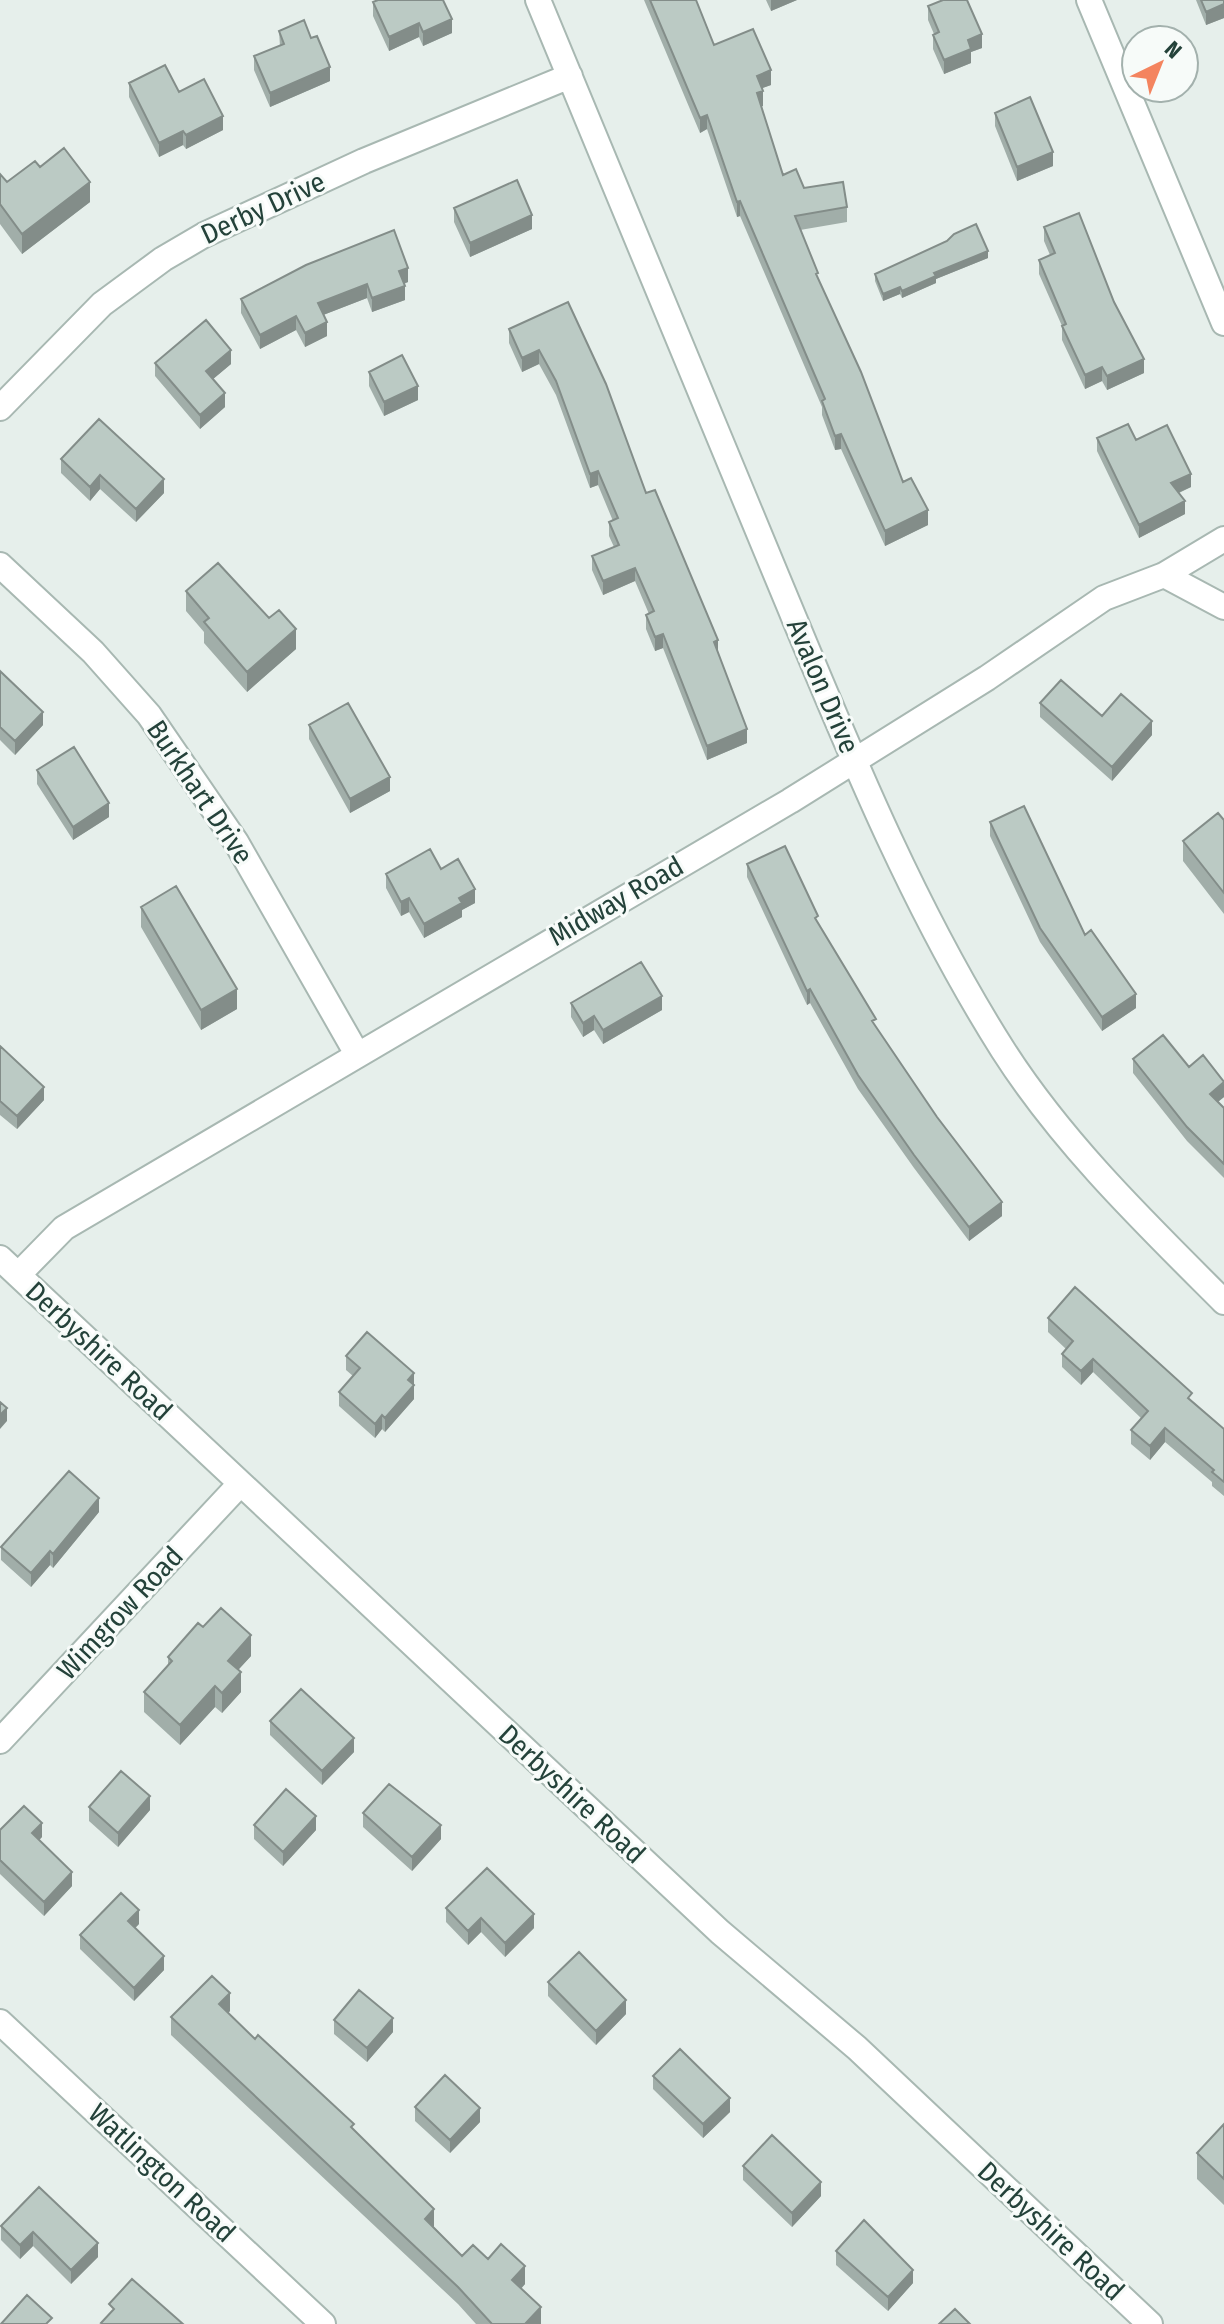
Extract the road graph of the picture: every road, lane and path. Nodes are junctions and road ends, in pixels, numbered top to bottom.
1 (538, 0) edge
2 (1089, 0) edge
3 (570, 76) junction
4 (1224, 323) edge
5 (0, 408) edge
6 (1224, 539) edge
7 (0, 565) edge
8 (1164, 575) junction
9 (1224, 607) edge
10 (853, 759) junction
11 (357, 1054) junction
12 (0, 1258) edge
13 (18, 1275) junction
14 (1224, 1302) edge
15 (240, 1484) junction
16 (0, 1741) edge
17 (0, 2022) edge
18 (323, 2324) edge
19 (1150, 2324) edge

1 - 3 street, Avalon Drive
2 - 4 street
3 - 5 street, Derby Drive
3 - 10 street, Avalon Drive
6 - 8 street, Midway Road
7 - 11 street, Burkhart Drive
8 - 9 street
8 - 10 street, Midway Road
10 - 11 street, Midway Road
10 - 14 street, Avalon Drive
11 - 13 street, Midway Road
12 - 13 street, Derbyshire Road
13 - 15 street, Derbyshire Road
15 - 16 street, Wimgrow Road
15 - 19 street, Derbyshire Road
17 - 18 street, Watlington Road

